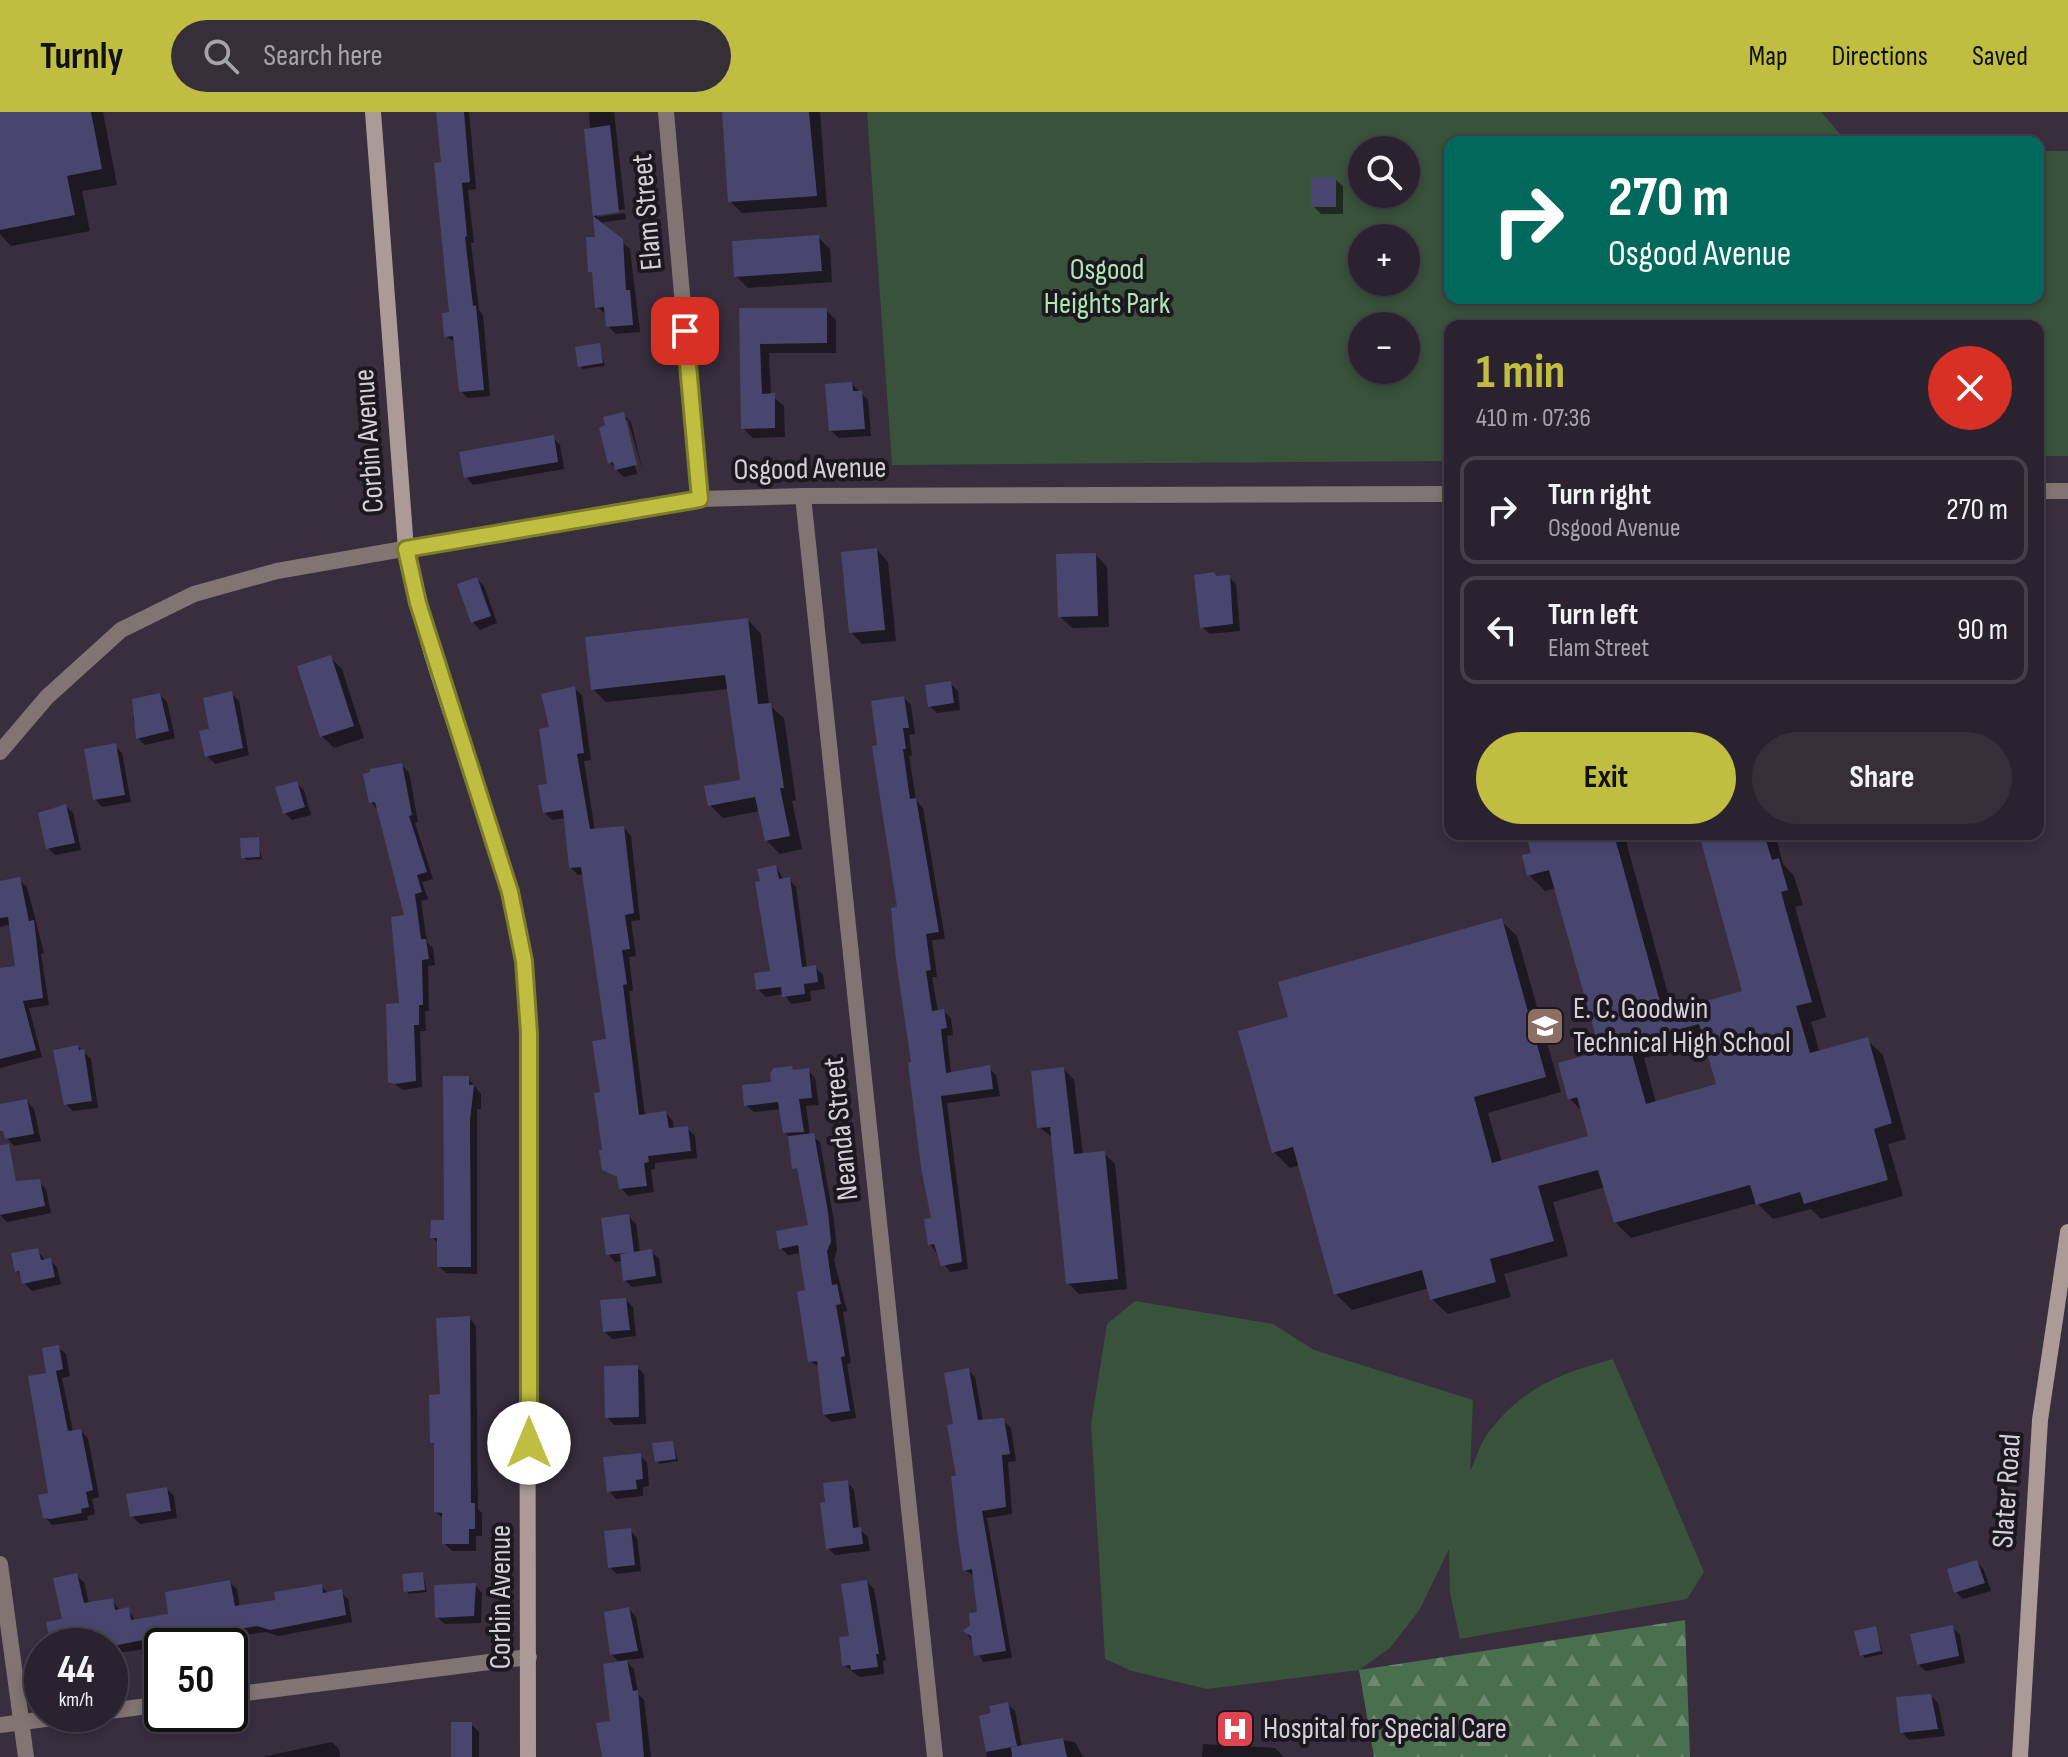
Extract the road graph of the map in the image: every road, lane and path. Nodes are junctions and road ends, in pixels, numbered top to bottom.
1 (373, 112) edge
2 (666, 112) edge
3 (2044, 491) edge
4 (2068, 491) edge
5 (1444, 494) edge
6 (803, 496) junction
7 (700, 499) junction
8 (406, 549) junction
9 (0, 752) edge
10 (2068, 1232) edge
11 (0, 1564) edge
12 (529, 1657) junction
13 (248, 1693) edge
14 (23, 1722) junction
15 (0, 1725) edge
16 (26, 1757) edge
17 (528, 1757) edge
18 (935, 1757) edge
19 (2020, 1757) edge

1 - 8 main road, Corbin Avenue
2 - 7 street, Elam Street
3 - 4 street
5 - 6 street, Osgood Avenue
6 - 7 street, Osgood Avenue
6 - 18 street, Neanda Street
7 - 8 street, Osgood Avenue
8 - 9 street, Osgood Avenue
8 - 12 main road, Corbin Avenue
10 - 19 main road, Slater Road
11 - 14 street
12 - 13 street
12 - 17 main road, Corbin Avenue
14 - 15 street
14 - 16 street

